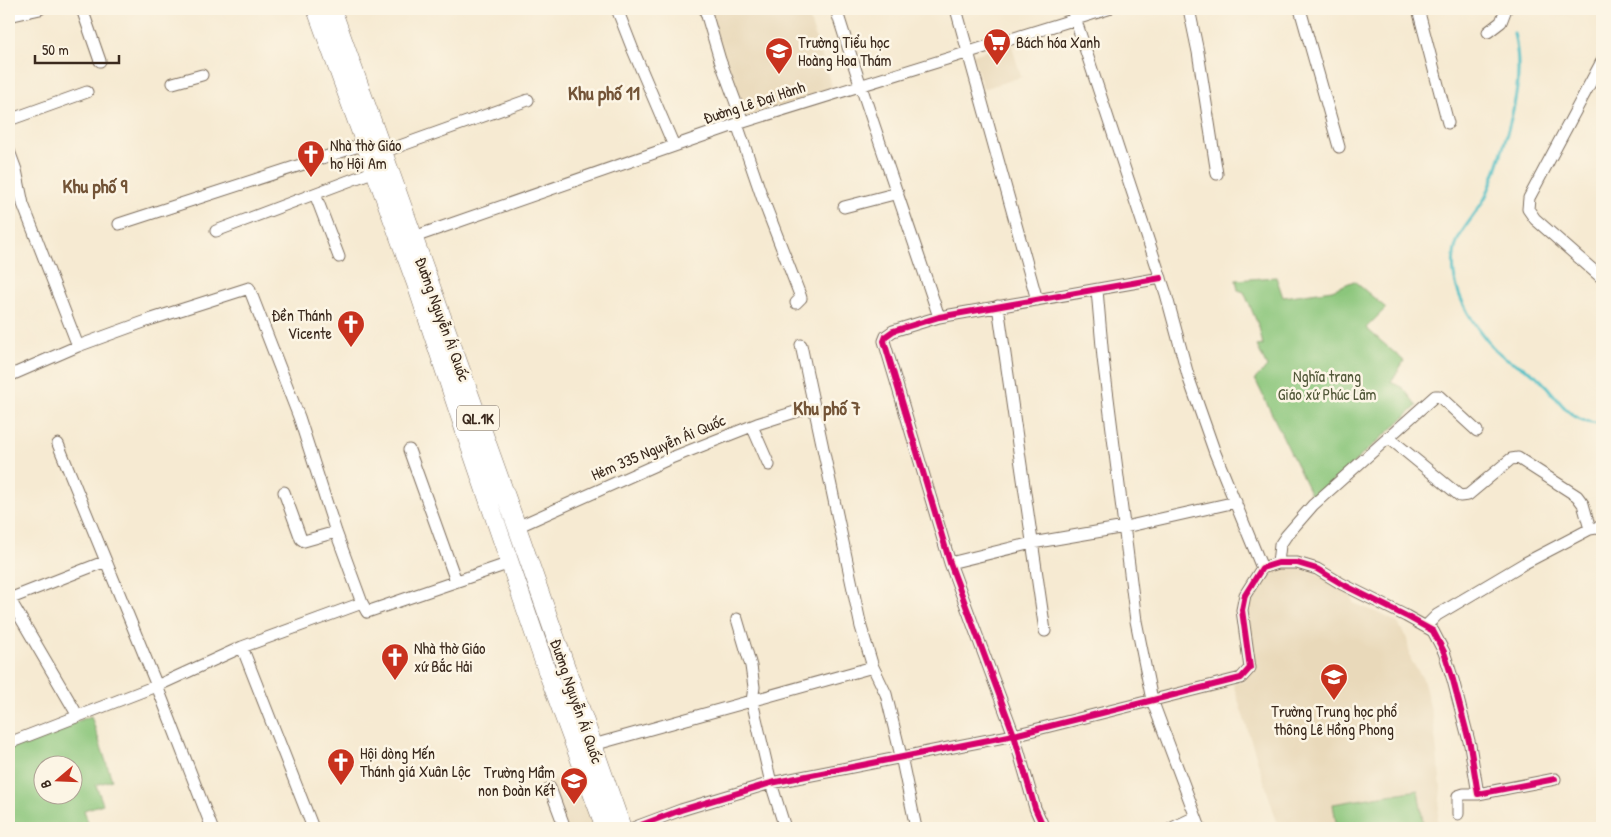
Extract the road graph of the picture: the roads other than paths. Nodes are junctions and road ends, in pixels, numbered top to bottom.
1 (40, 9) edge
2 (82, 9) edge
3 (316, 9) edge
4 (332, 9) edge
5 (617, 9) edge
6 (705, 9) edge
7 (836, 9) edge
8 (956, 9) edge
9 (1108, 9) edge
10 (1189, 9) edge
11 (1300, 9) edge
12 (1418, 9) edge
13 (1506, 9) edge
14 (1074, 14) edge
15 (9, 16) edge
16 (1488, 32) dead end
17 (968, 53) junction
18 (100, 61) dead end
19 (1601, 67) edge
20 (202, 75) dead end
21 (173, 83) dead end
22 (860, 86) junction
23 (87, 92) dead end
24 (528, 100) dead end
25 (9, 120) edge
26 (740, 123) junction
27 (1448, 123) dead end
28 (365, 144) junction
29 (674, 146) junction
30 (1339, 147) dead end
31 (9, 151) edge
32 (383, 152) junction
33 (374, 171) junction
34 (1217, 174) dead end
35 (898, 192) junction
36 (315, 194) junction
37 (844, 207) dead end
38 (120, 224) dead end
39 (216, 231) dead end
40 (414, 237) junction
41 (339, 257) dead end
42 (1161, 278) junction
43 (1602, 278) edge
44 (1097, 290) junction
45 (1037, 300) junction
46 (796, 303) dead end
47 (998, 306) junction
48 (939, 317) junction
49 (801, 345) dead end
50 (78, 346) junction
51 (9, 376) edge
52 (814, 406) junction
53 (752, 426) junction
54 (1477, 431) dead end
55 (1388, 438) junction
56 (58, 444) dead end
57 (409, 450) dead end
58 (769, 466) dead end
59 (284, 492) dead end
60 (1236, 502) junction
61 (517, 527) junction
62 (1125, 527) junction
63 (1598, 527) edge
64 (336, 532) junction
65 (1032, 543) junction
66 (527, 557) junction
67 (106, 561) junction
68 (510, 563) junction
69 (950, 563) junction
70 (1278, 563) junction
71 (1262, 568) junction
72 (456, 581) junction
73 (9, 598) edge
74 (362, 603) junction
75 (738, 619) dead end
76 (1426, 626) junction
77 (1045, 631) dead end
78 (242, 647) junction
79 (873, 667) junction
80 (157, 686) junction
81 (1152, 700) junction
82 (752, 701) junction
83 (78, 716) junction
84 (1014, 735) junction
85 (9, 743) edge
86 (593, 745) junction
87 (901, 756) junction
88 (1555, 779) dead end
89 (771, 783) junction
90 (550, 788) dead end
91 (1478, 794) junction
92 (1458, 814) dead end
93 (1197, 823) edge
94 (212, 828) edge
95 (313, 828) edge
96 (565, 828) edge
97 (605, 828) edge
98 (622, 828) edge
99 (633, 828) edge
100 (785, 828) edge
101 (916, 828) edge
102 (1044, 828) edge
103 (1172, 828) edge

1 - 15 street
2 - 18 street
3 - 28 main road, Đường Nguyễn Ái Quốc / QL.1K
4 - 32 main road, Đường Nguyễn Ái Quốc / QL.1K
5 - 29 street
6 - 26 street
7 - 22 street
8 - 17 street
9 - 14 street, Đường Lê Đại Hành
10 - 34 street
11 - 30 street
12 - 27 street
13 - 16 street
14 - 17 street, Đường Lê Đại Hành
14 - 42 street
17 - 22 street, Đường Lê Đại Hành
17 - 45 street
19 - 43 street
20 - 21 street
22 - 26 street, Đường Lê Đại Hành
22 - 35 street
23 - 25 street
24 - 32 street
26 - 29 street, Đường Lê Đại Hành
26 - 46 street
28 - 33 main road, Đường Nguyễn Ái Quốc / QL.1K
28 - 38 street
29 - 40 street, Đường Lê Đại Hành
31 - 50 street
32 - 40 main road, Đường Nguyễn Ái Quốc / QL.1K
33 - 36 street
33 - 68 main road, Đường Nguyễn Ái Quốc / QL.1K
35 - 37 street
35 - 48 street
36 - 39 street
36 - 41 street
40 - 61 main road, Đường Nguyễn Ái Quốc / QL.1K
42 - 44 street
42 - 60 street
44 - 45 street
44 - 62 street
45 - 47 street
47 - 48 street
47 - 65 street
48 - 69 street
49 - 52 street
50 - 51 street
50 - 64 street
52 - 53 street, Hẻm 335 Nguyễn Ái Quốc
52 - 79 street
53 - 58 street
53 - 61 street, Hẻm 335 Nguyễn Ái Quốc
54 - 55 street
55 - 63 street
55 - 70 street
56 - 67 street
57 - 72 street
59 - 64 street
60 - 62 street
60 - 71 street
61 - 66 main road, Đường Nguyễn Ái Quốc / QL.1K
62 - 65 street
62 - 81 street
63 - 76 street
64 - 74 street
65 - 69 street
65 - 77 street
66 - 68 main road
66 - 86 main road, Đường Nguyễn Ái Quốc / QL.1K
67 - 73 street
67 - 80 street
68 - 72 street
68 - 97 main road, Đường Nguyễn Ái Quốc / QL.1K
69 - 84 street
70 - 71 street
70 - 76 street
71 - 81 street
72 - 74 street
73 - 83 street
74 - 78 street
75 - 82 street
76 - 91 street
78 - 80 street
78 - 95 street
79 - 82 street
79 - 87 street
80 - 83 street
80 - 94 street
81 - 84 street
81 - 93 street
82 - 86 street
82 - 89 street
83 - 85 street
84 - 87 street
84 - 102 street
86 - 98 main road, Đường Nguyễn Ái Quốc / QL.1K
87 - 89 street
87 - 101 street
88 - 91 street
89 - 99 street
89 - 100 street
90 - 96 street
91 - 92 street
93 - 103 street

